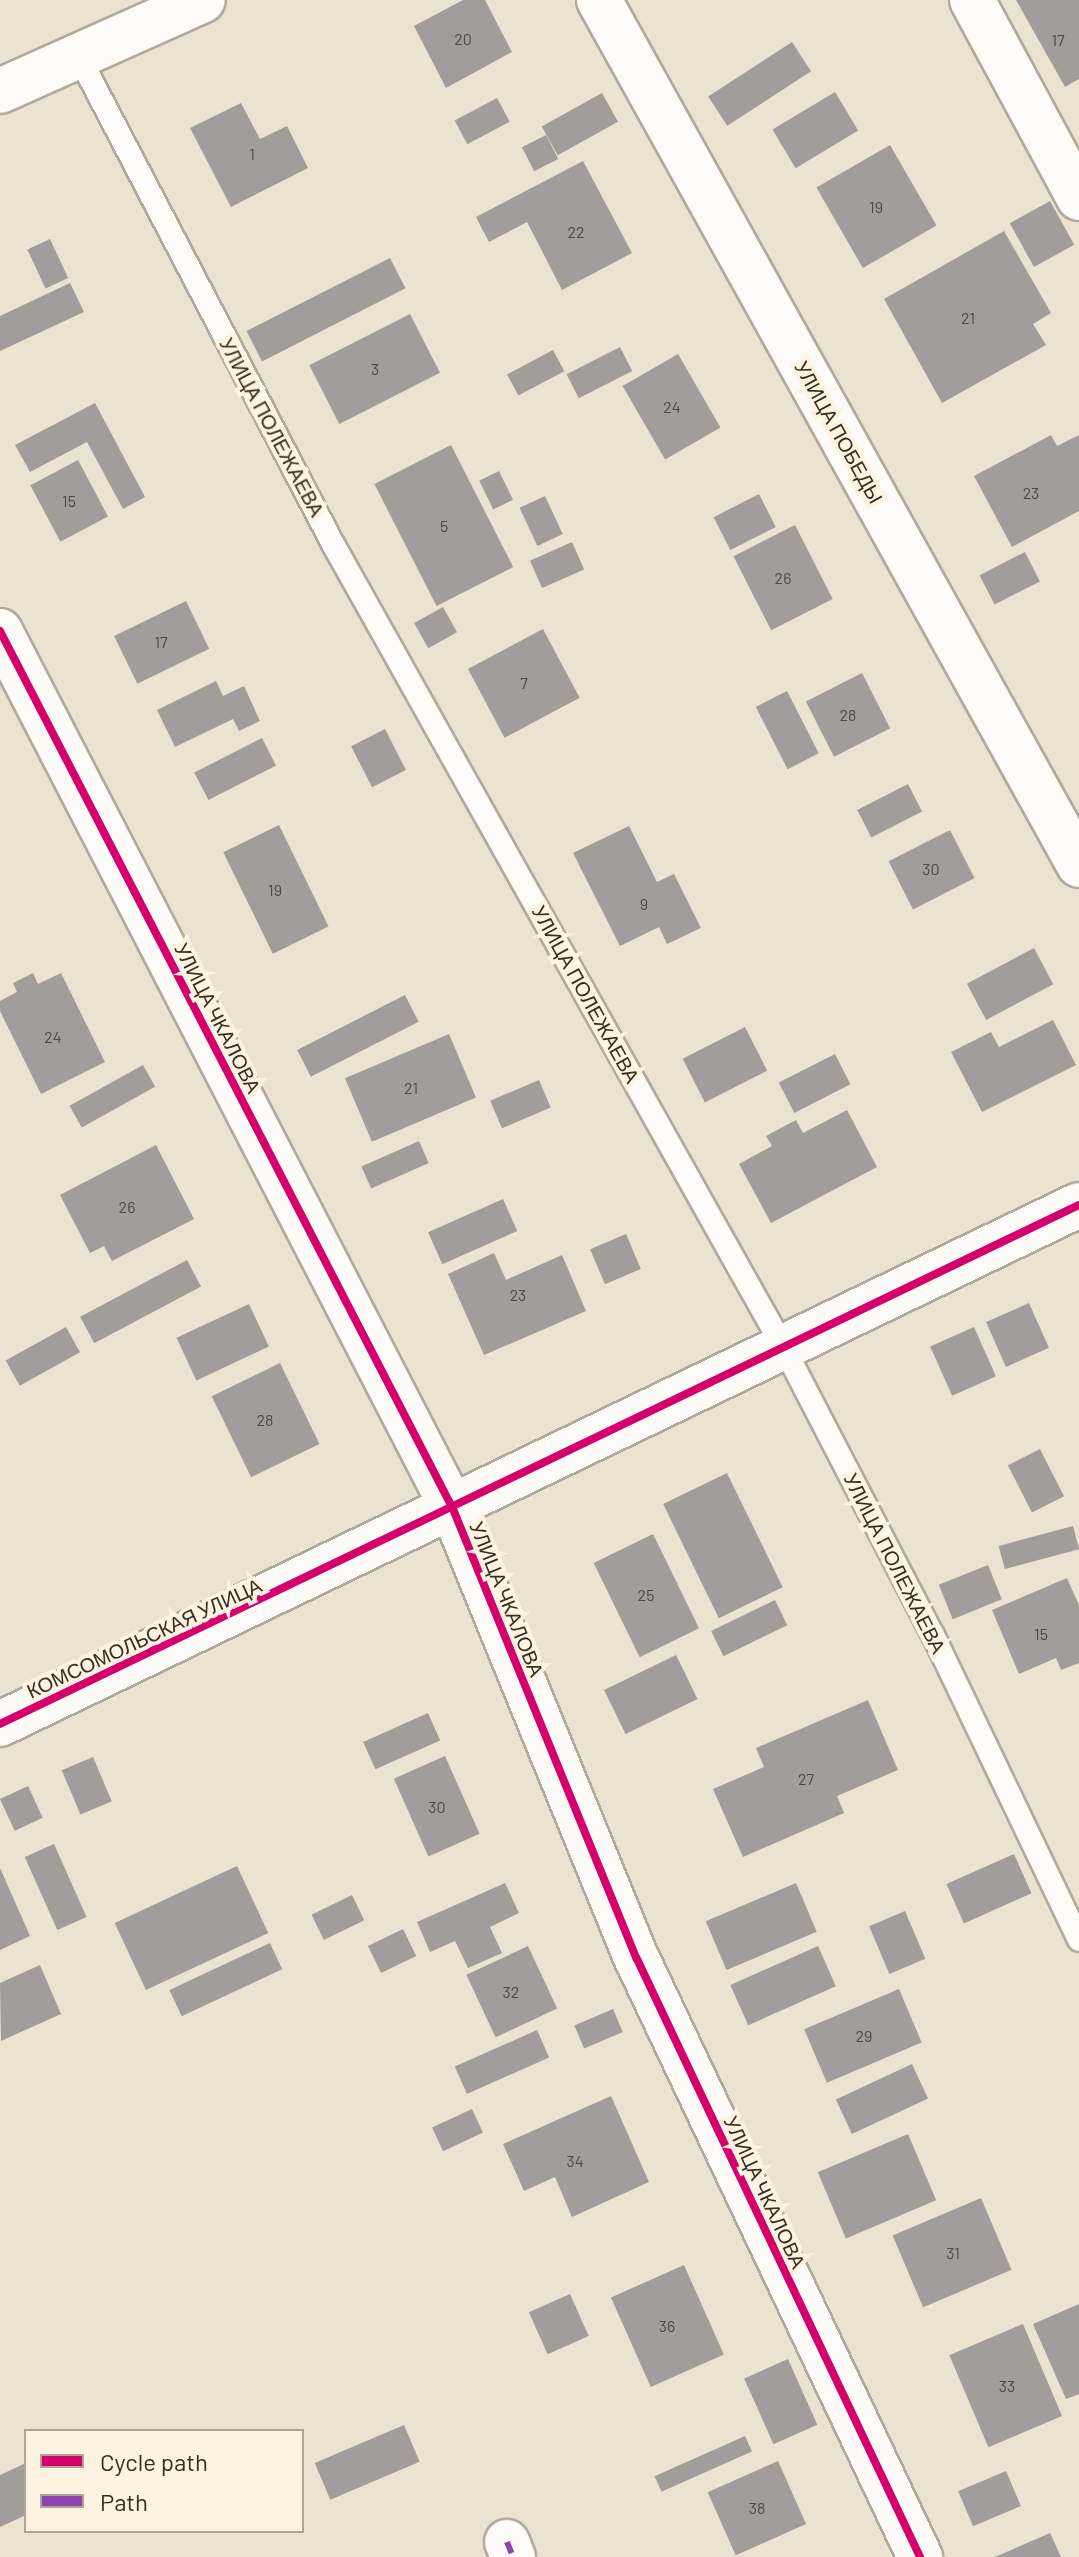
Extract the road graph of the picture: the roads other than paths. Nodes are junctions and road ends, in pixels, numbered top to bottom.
1 (203, 0) edge
2 (599, 0) edge
3 (972, 0) edge
4 (78, 55) junction
5 (0, 91) edge
6 (1079, 198) edge
7 (0, 631) edge
8 (1079, 865) edge
9 (1079, 1205) edge
10 (785, 1350) junction
11 (453, 1509) junction
12 (0, 1724) edge
13 (1079, 1940) edge
14 (920, 2557) edge

1 - 4 street
2 - 8 street, УЛИЦА ПОБЕДЫ
3 - 6 street
4 - 5 street
4 - 10 lane, УЛИЦА ПОЛЕЖАЕВА
7 - 11 street, УЛИЦА ЧКАЛОВА
9 - 10 street, КОМСОМОЛЬСКАЯ УЛИЦА
10 - 11 street, КОМСОМОЛЬСКАЯ УЛИЦА
10 - 13 lane, УЛИЦА ПОЛЕЖАЕВА
11 - 12 street, КОМСОМОЛЬСКАЯ УЛИЦА
11 - 14 street, УЛИЦА ЧКАЛОВА

